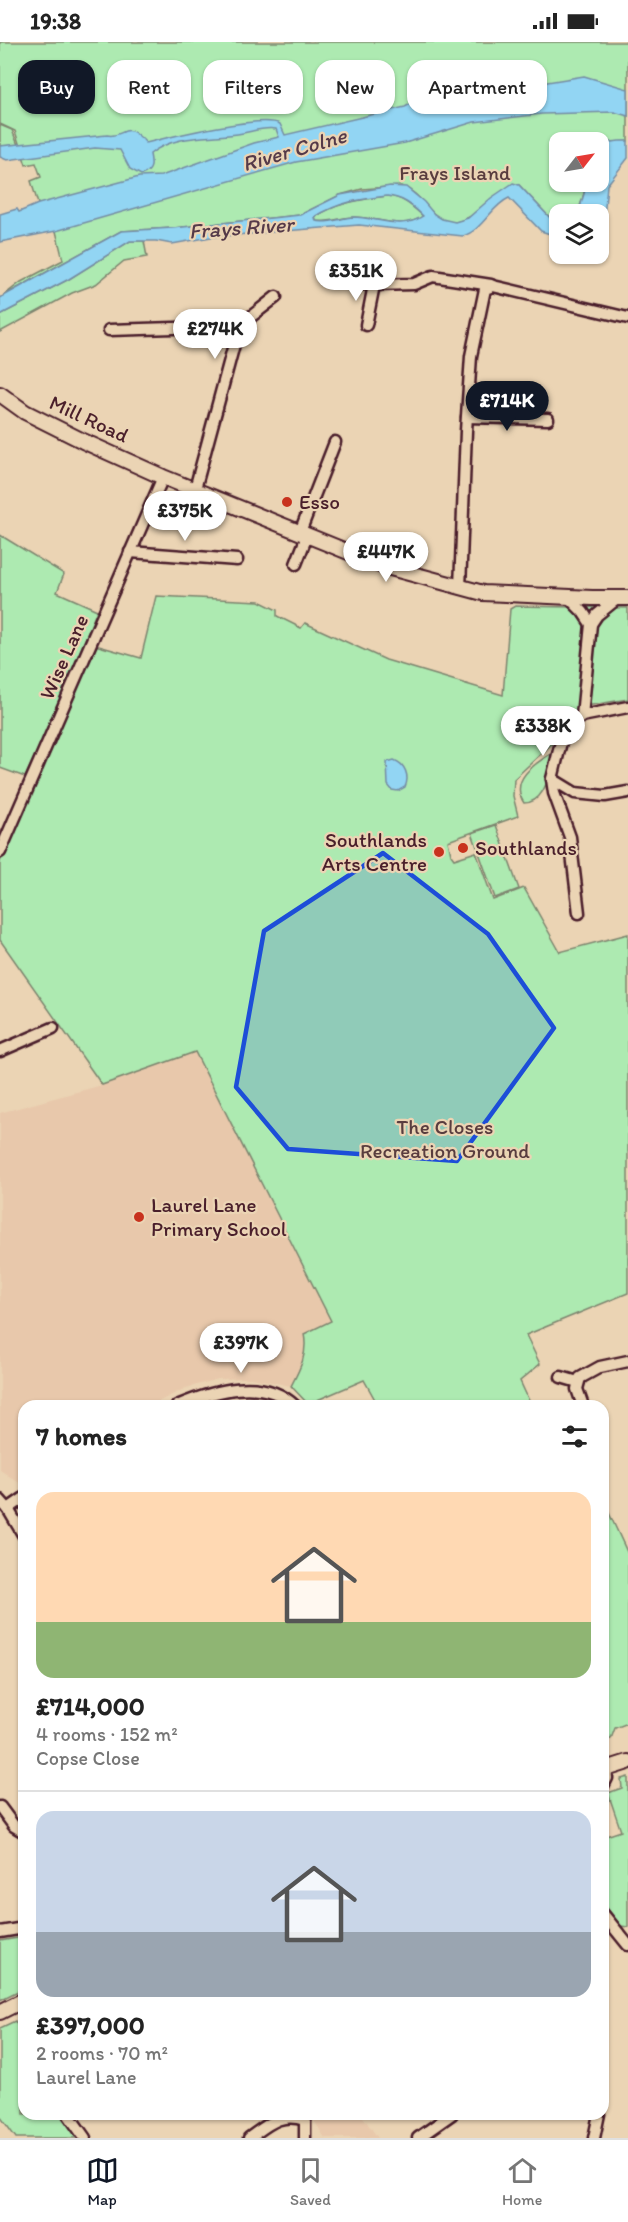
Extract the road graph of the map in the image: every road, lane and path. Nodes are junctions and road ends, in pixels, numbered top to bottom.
1 (343, 282) dead end
2 (374, 285) junction
3 (491, 285) junction
4 (276, 297) dead end
5 (628, 318) edge
6 (366, 325) dead end
7 (239, 326) junction
8 (109, 330) dead end
9 (0, 394) edge
10 (467, 417) junction
11 (548, 419) dead end
12 (335, 442) dead end
13 (163, 477) junction
14 (195, 489) junction
15 (304, 534) junction
16 (130, 552) junction
17 (237, 560) dead end
18 (296, 564) dead end
19 (460, 588) junction
20 (568, 597) junction
21 (623, 598) edge
22 (591, 624) junction
23 (628, 707) edge
24 (582, 716) junction
25 (552, 779) junction
26 (628, 792) edge
27 (0, 852) edge
28 (579, 913) dead end
29 (53, 1028) dead end
30 (0, 1051) edge
31 (628, 1361) edge
32 (561, 1377) dead end
33 (578, 1382) junction
34 (195, 1400) edge
35 (287, 1400) edge
36 (581, 1400) edge
37 (4, 1504) edge
38 (18, 1526) edge
39 (628, 1762) edge
40 (609, 1768) edge
41 (0, 1807) edge
42 (18, 1828) edge
43 (609, 1921) edge
44 (18, 1929) edge
45 (0, 1932) edge
46 (627, 1942) edge
47 (18, 2003) edge
48 (0, 2012) edge
49 (72, 2120) edge
50 (275, 2120) edge
51 (306, 2120) edge
52 (444, 2120) edge
53 (599, 2120) edge
54 (85, 2138) edge
55 (249, 2138) edge
56 (305, 2138) edge
57 (418, 2138) edge
58 (594, 2138) edge

1 - 2 street
2 - 3 street
2 - 6 street
3 - 5 street
3 - 10 street
4 - 7 street
7 - 8 street
7 - 14 street
9 - 13 street, Mill Road
10 - 11 street
10 - 19 street
12 - 15 street
13 - 14 street, Mill Road
13 - 16 street, Wise Lane
14 - 15 street, Mill Road
15 - 18 street
15 - 19 street, Mill Road
16 - 17 street
16 - 27 street, Wise Lane
19 - 20 street, Mill Road
20 - 21 street, Mill Road
20 - 22 street
21 - 22 street
22 - 24 street
23 - 24 street
24 - 25 street
25 - 26 street
25 - 28 street
29 - 30 street
31 - 33 street
32 - 33 street
33 - 36 street
34 - 35 street
37 - 38 street
39 - 40 street
41 - 42 street
43 - 46 street
44 - 45 street
47 - 48 street
49 - 54 street
50 - 55 street
51 - 56 street
52 - 57 street
53 - 58 street

